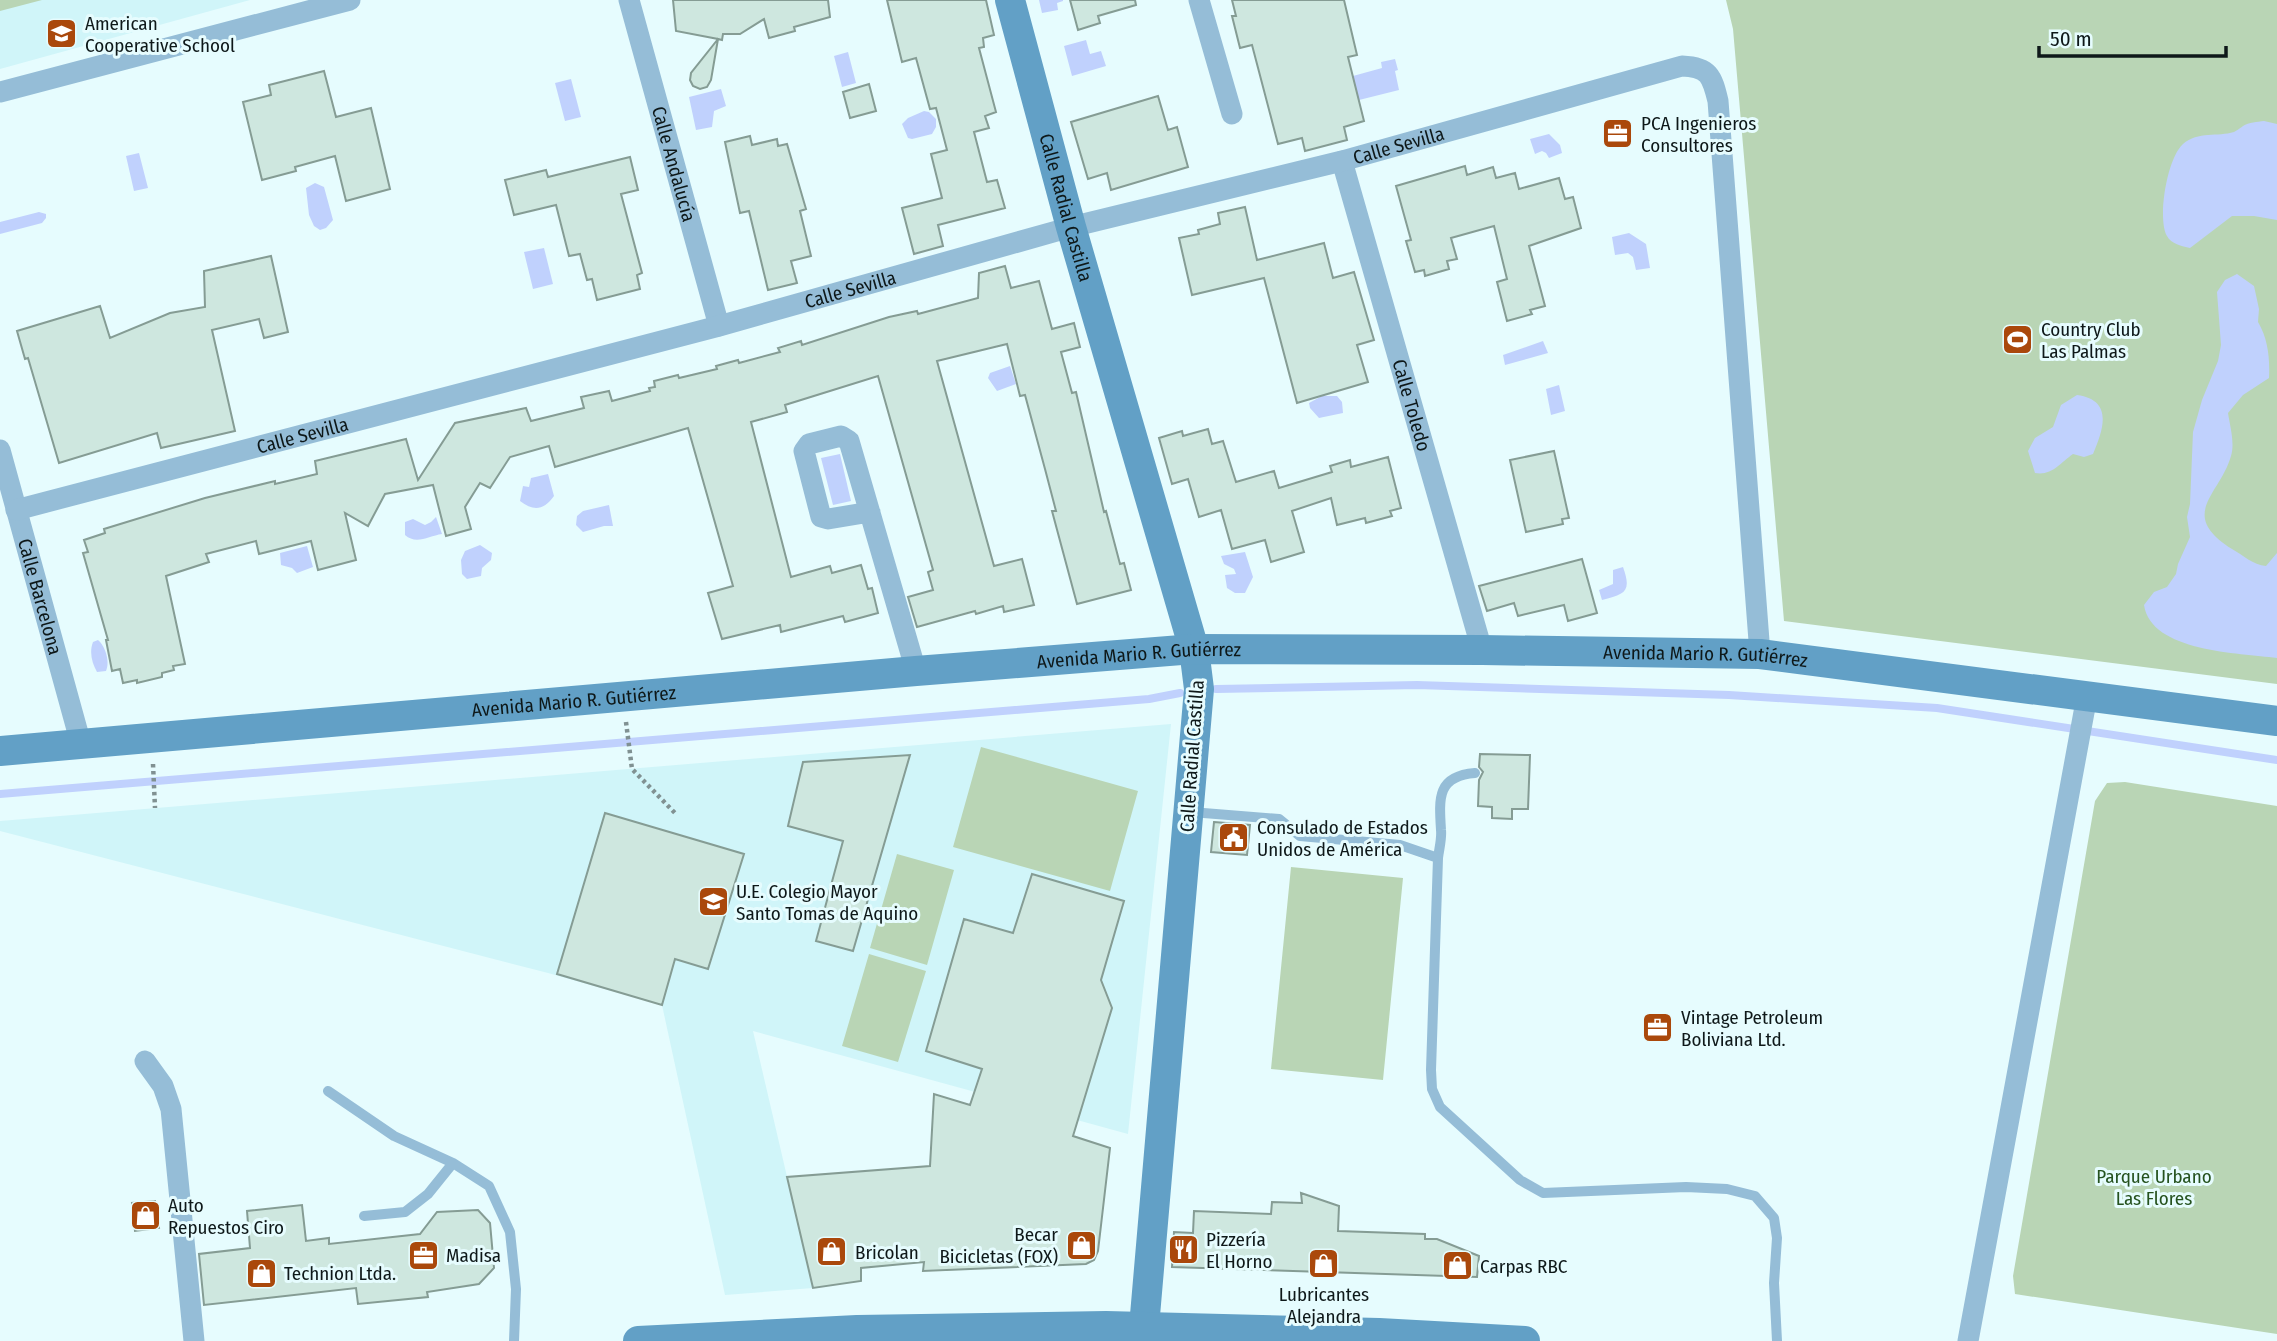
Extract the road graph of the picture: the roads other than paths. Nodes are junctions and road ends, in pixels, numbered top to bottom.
1 (350, 0) edge
2 (629, 0) edge
3 (1010, 0) edge
4 (1199, 0) edge
5 (0, 92) edge
6 (1232, 114) dead end
7 (1342, 161) junction
8 (1072, 228) junction
9 (719, 326) junction
10 (0, 450) edge
11 (16, 510) junction
12 (870, 512) dead end
13 (1482, 650) junction
14 (1760, 654) junction
15 (1196, 660) junction
16 (916, 671) junction
17 (2085, 705) junction
18 (2277, 721) edge
19 (81, 744) junction
20 (0, 751) edge
21 (1475, 772) dead end
22 (1188, 811) junction
23 (1438, 858) junction
24 (145, 1061) dead end
25 (328, 1091) dead end
26 (453, 1163) junction
27 (363, 1216) dead end
28 (857, 1331) junction
29 (1144, 1336) edge
30 (194, 1341) edge
31 (514, 1341) edge
32 (638, 1341) edge
33 (808, 1341) edge
34 (1525, 1341) edge
35 (1777, 1341) edge
36 (1968, 1341) edge

1 - 5 street
2 - 9 street, Calle Andalucía
3 - 8 street, Calle Radial Castilla
4 - 6 street
7 - 8 street, Calle Sevilla
7 - 13 street, Calle Toledo
7 - 14 street, Calle Sevilla
8 - 9 street, Calle Sevilla
8 - 15 street, Calle Radial Castilla
9 - 11 street, Calle Sevilla
10 - 11 street, Calle Barcelona
11 - 19 street, Calle Barcelona
12 - 16 street
13 - 14 street, Avenida Mario R. Gutiérrez
13 - 15 street, Avenida Mario R. Gutiérrez
14 - 17 street, Avenida Mario R. Gutiérrez
15 - 16 street, Avenida Mario R. Gutiérrez
15 - 22 street, Calle Radial Castilla
16 - 19 street, Avenida Mario R. Gutiérrez
17 - 18 street, Avenida Mario R. Gutiérrez
17 - 36 street
19 - 20 street, Avenida Mario R. Gutiérrez
21 - 23 lane
22 - 23 lane
22 - 29 street, Calle Radial Castilla
23 - 35 lane
24 - 30 street
25 - 26 lane
26 - 27 lane
26 - 31 lane
28 - 29 street
28 - 32 street
28 - 33 street
29 - 34 street

